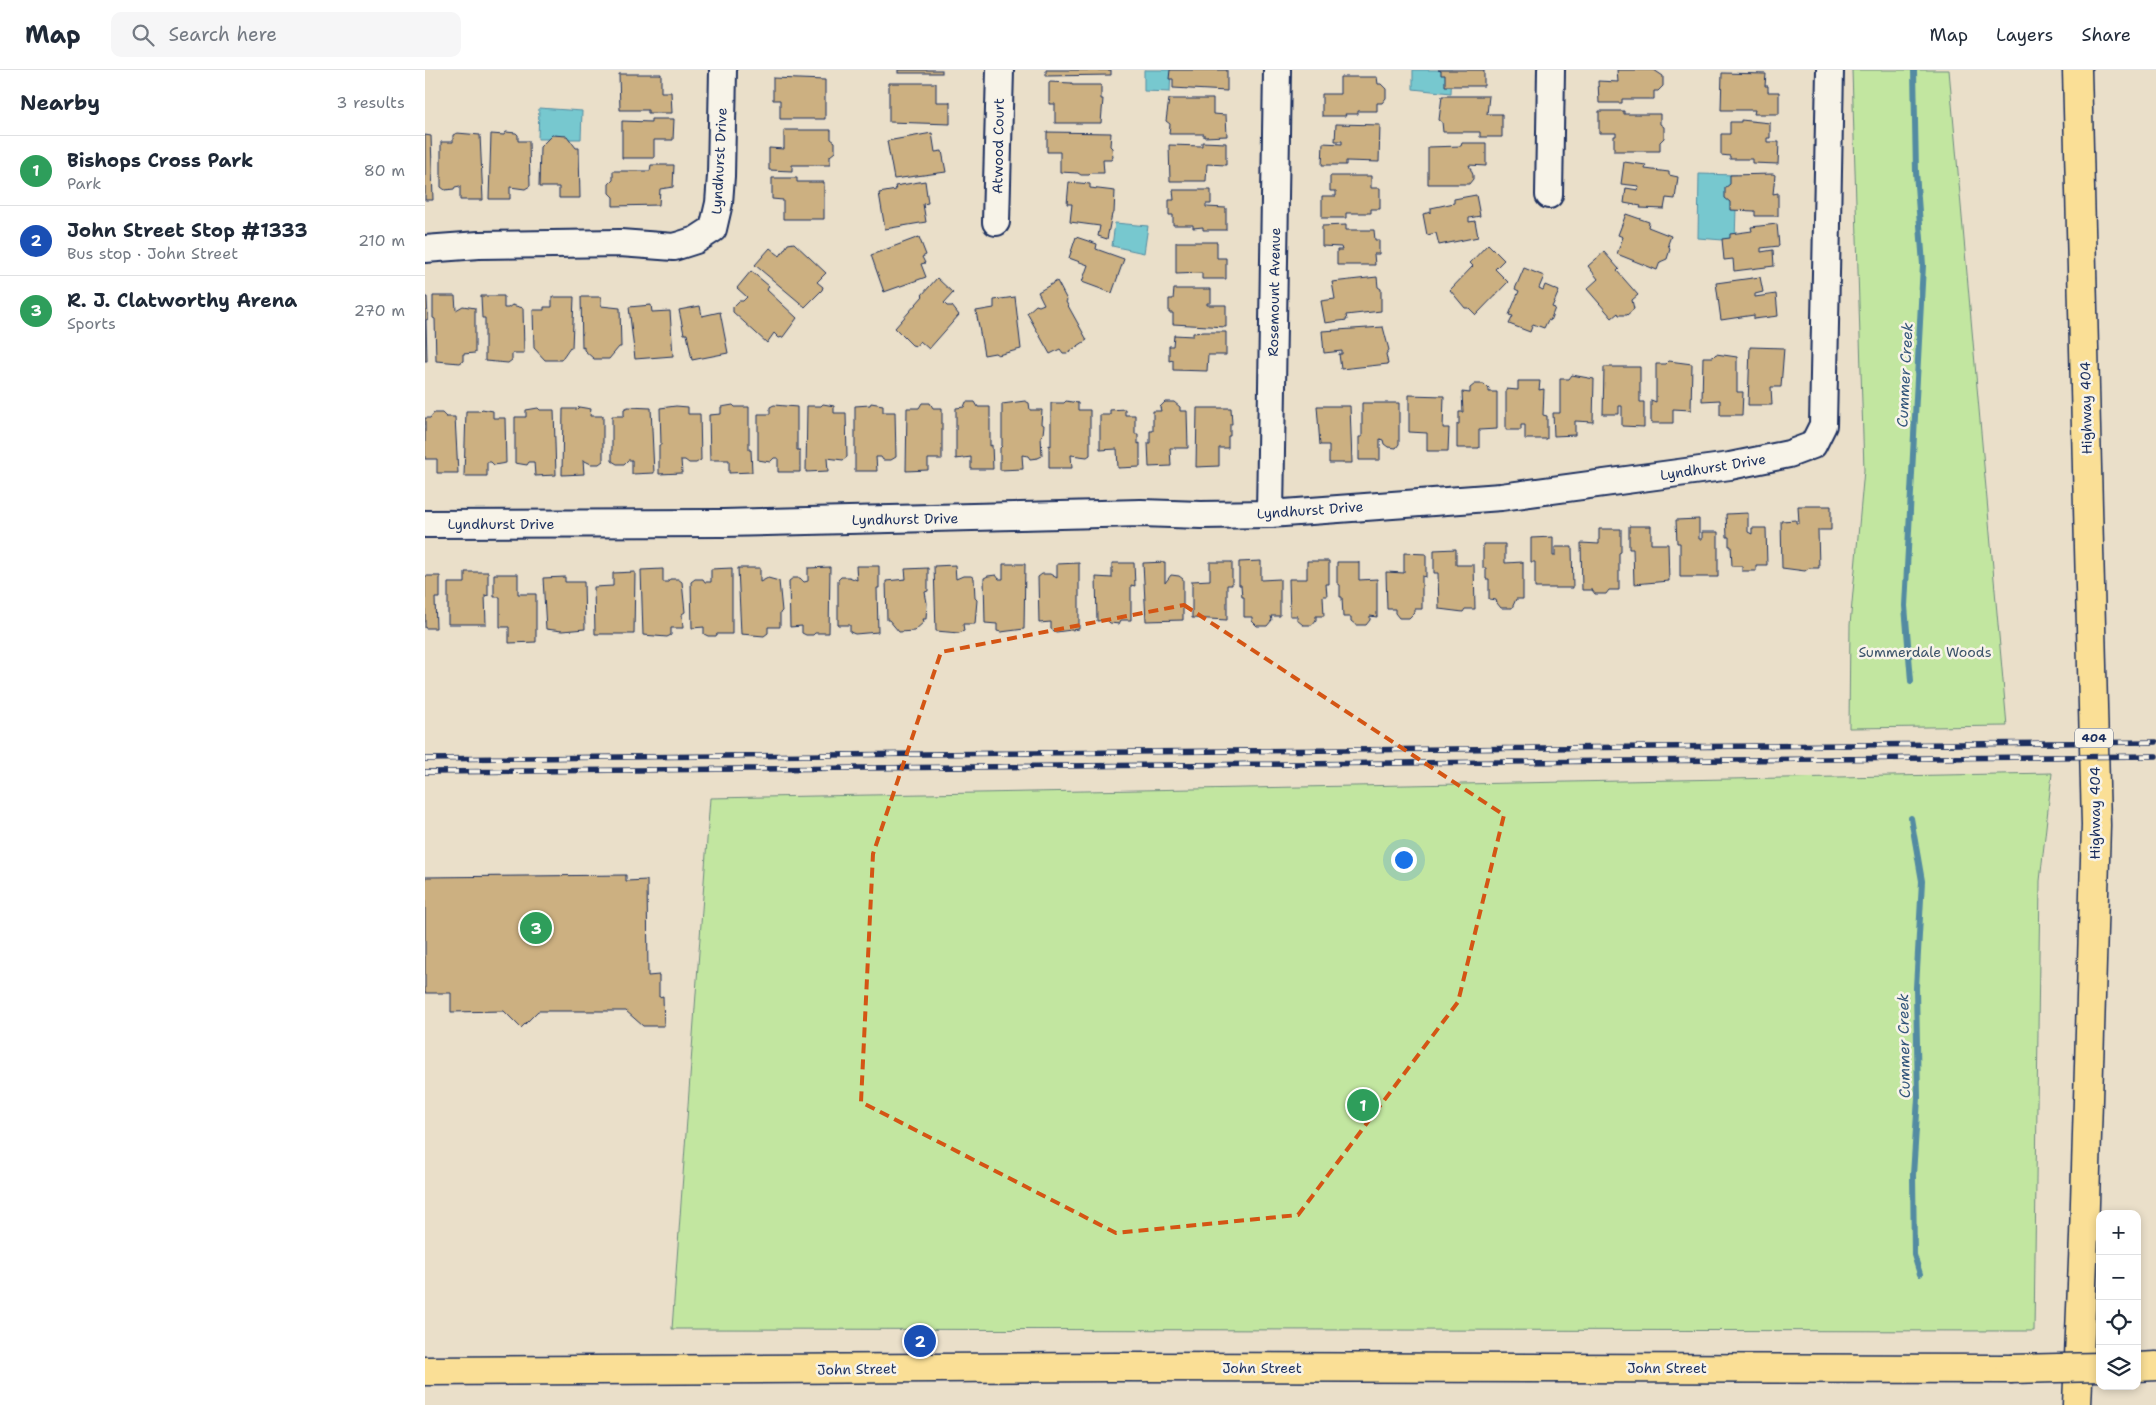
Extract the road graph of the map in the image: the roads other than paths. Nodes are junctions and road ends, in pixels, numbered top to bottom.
1 (723, 70) edge
2 (1000, 70) edge
3 (1277, 70) edge
4 (1551, 70) edge
5 (1830, 70) edge
6 (2077, 70) edge
7 (1549, 195) dead end
8 (996, 222) dead end
9 (425, 249) edge
10 (1270, 514) junction
11 (425, 524) edge
12 (2156, 1366) edge
13 (2096, 1367) edge
14 (2141, 1367) edge
15 (425, 1372) edge
16 (2077, 1405) edge

1 - 9 street, Lyndhurst Drive
2 - 8 street, Atwood Court
3 - 10 street, Rosemount Avenue
4 - 7 street
5 - 10 street, Lyndhurst Drive
6 - 16 main road, Highway 404 / 404
10 - 11 street, Lyndhurst Drive
12 - 14 main road
13 - 15 main road, John Street, bridge

